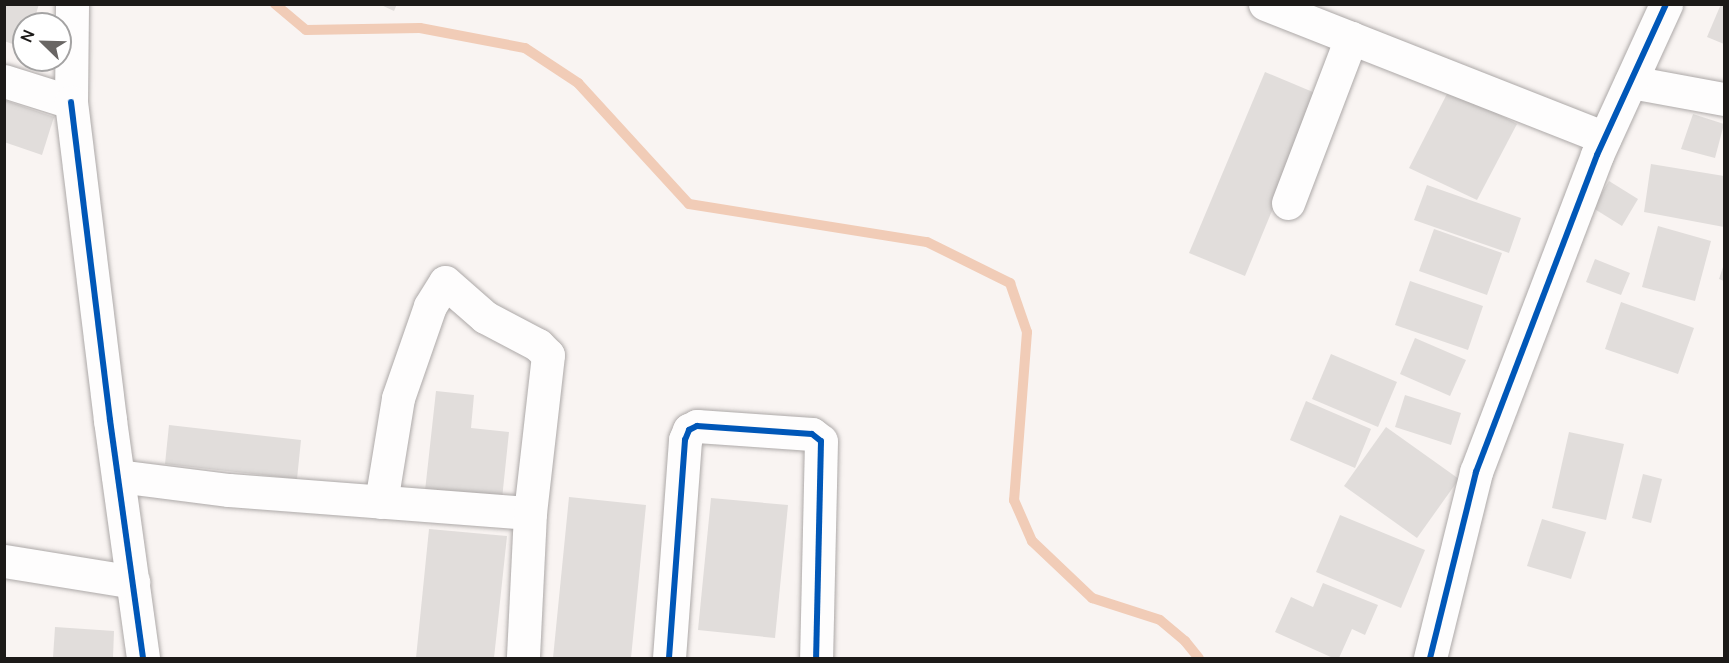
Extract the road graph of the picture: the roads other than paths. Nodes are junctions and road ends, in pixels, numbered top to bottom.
1 (72, 4) edge
2 (1265, 4) edge
3 (1666, 4) edge
4 (1300, 11) edge
5 (1351, 39) junction
6 (4, 81) edge
7 (1631, 82) junction
8 (1725, 99) edge
9 (71, 102) junction
10 (1605, 138) junction
11 (1288, 203) dead end
12 (118, 476) junction
13 (381, 502) junction
14 (530, 513) junction
15 (4, 561) edge
16 (133, 582) junction
17 (143, 658) edge
18 (523, 658) edge
19 (669, 658) edge
20 (816, 658) edge
21 (1430, 658) edge

1 - 9 street
2 - 4 street
3 - 7 street
4 - 5 street
5 - 10 street
5 - 11 street
6 - 9 street
7 - 8 street
7 - 10 street
9 - 12 street
10 - 21 street
12 - 13 street
12 - 16 street
13 - 14 street
13 - 14 street
14 - 18 street
15 - 16 street
16 - 17 street
19 - 20 street

